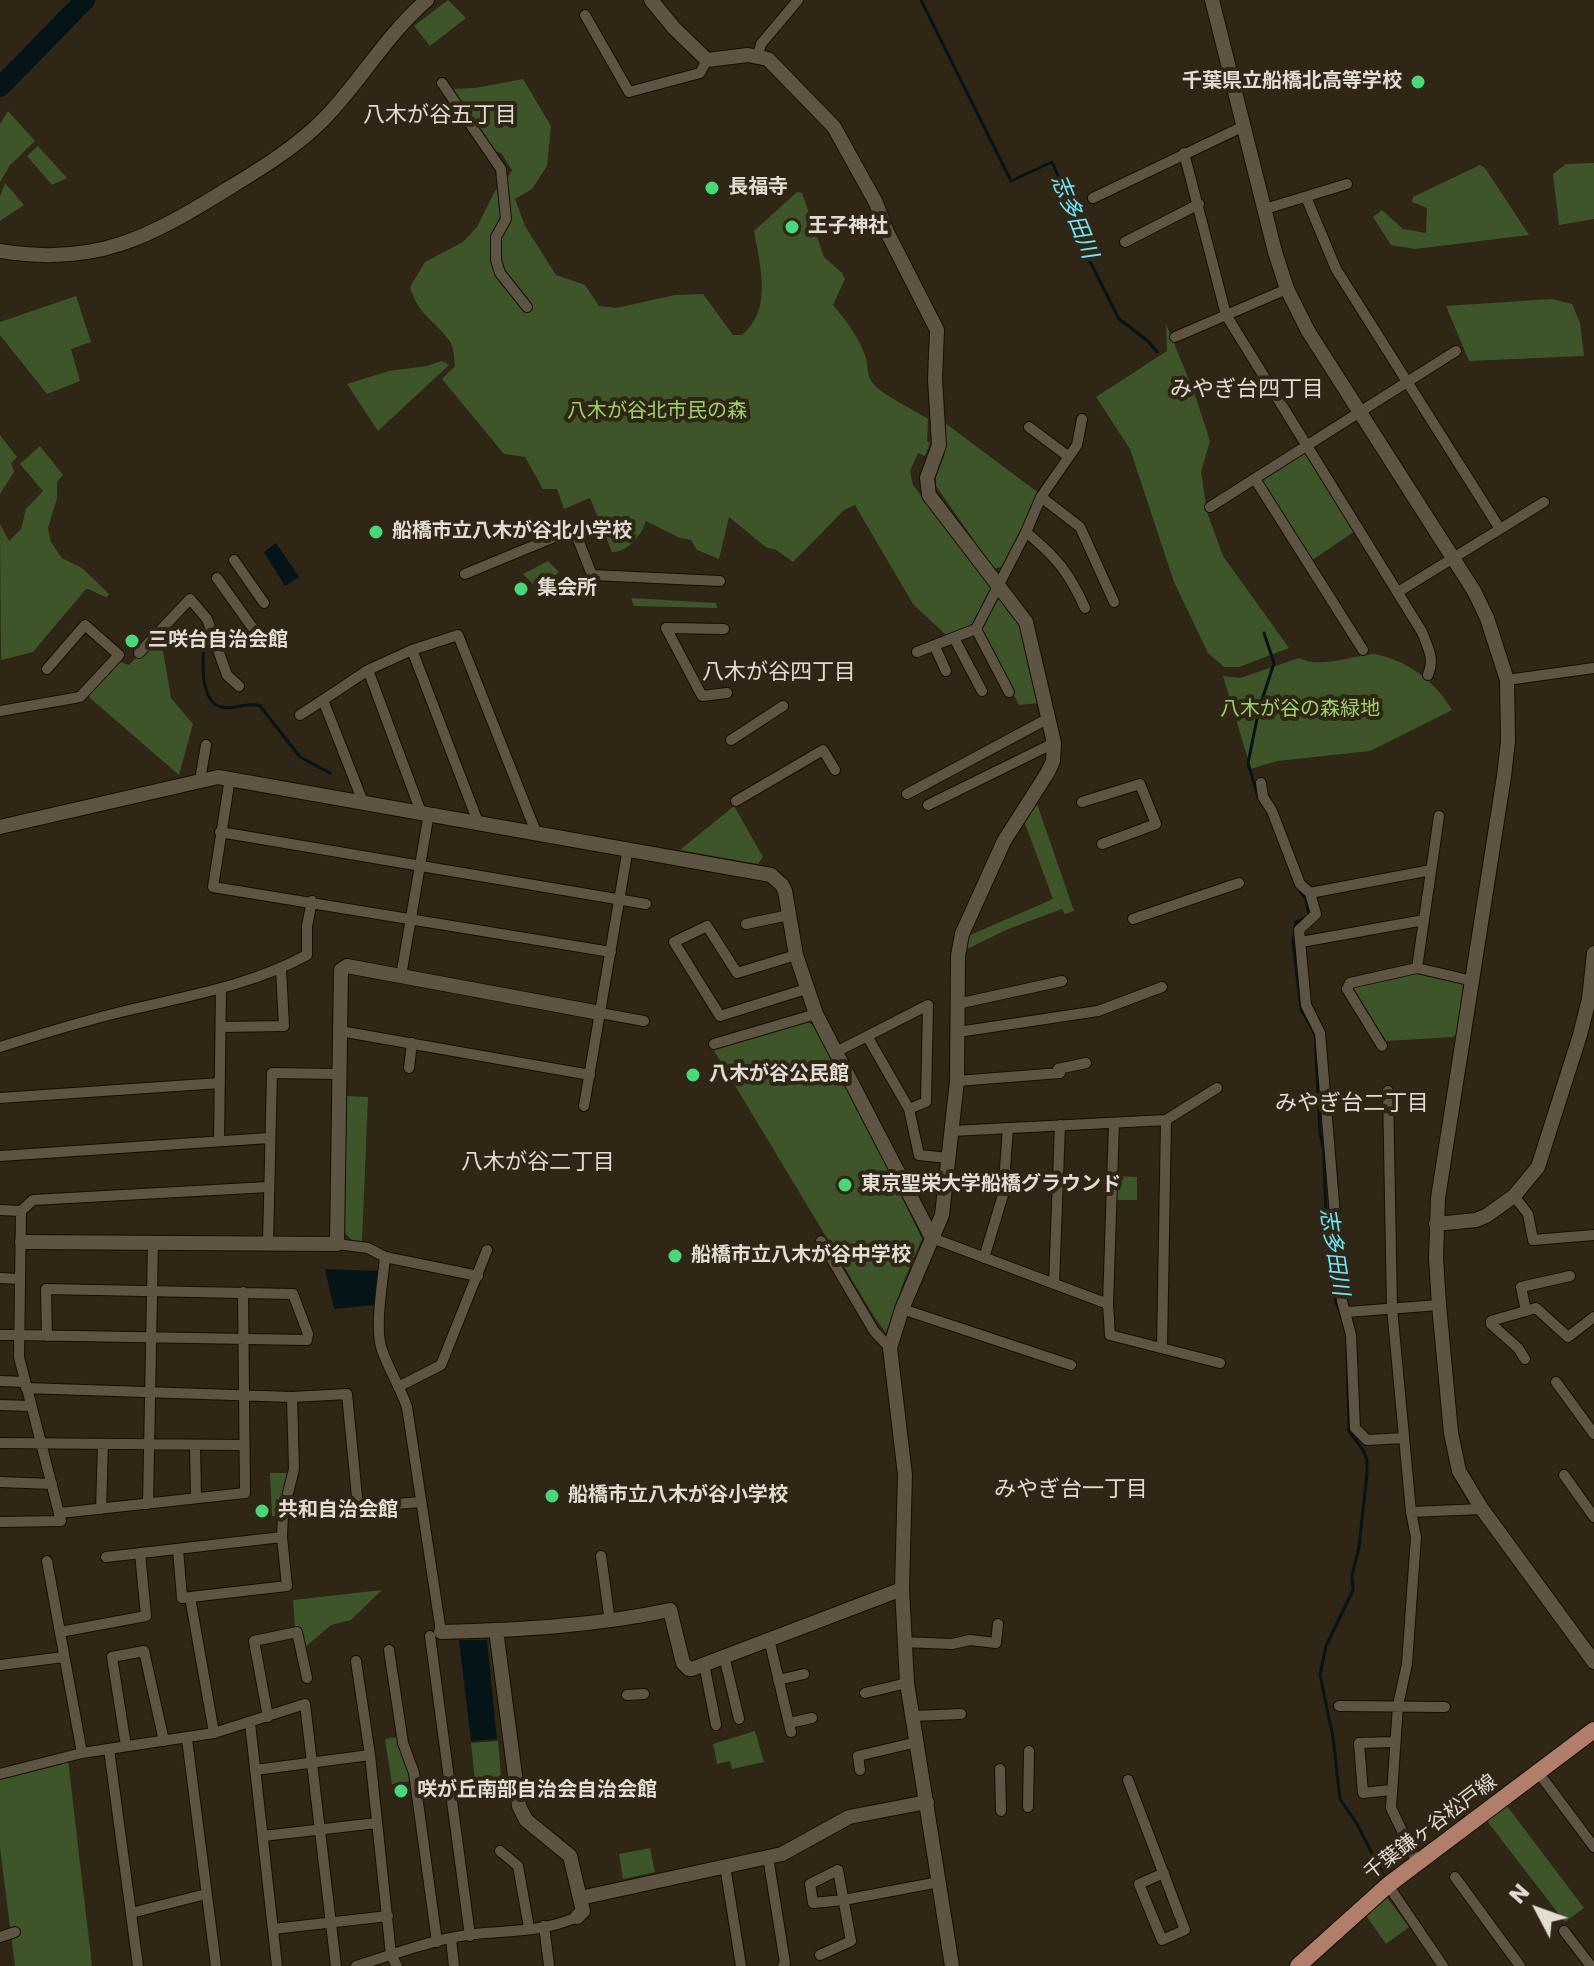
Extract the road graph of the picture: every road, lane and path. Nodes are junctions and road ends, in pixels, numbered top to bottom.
1 (427, 0) edge
2 (651, 0) edge
3 (798, 0) edge
4 (1212, 0) edge
5 (585, 15) dead end
6 (758, 55) junction
7 (707, 60) junction
8 (442, 83) dead end
9 (1244, 126) junction
10 (1184, 153) junction
11 (1347, 184) dead end
12 (1306, 197) junction
13 (1093, 198) dead end
14 (1199, 204) junction
15 (1265, 209) junction
16 (1125, 242) dead end
17 (0, 251) edge
18 (1287, 289) junction
19 (527, 307) dead end
20 (1226, 315) junction
21 (1175, 337) dead end
22 (1456, 351) dead end
23 (1407, 383) junction
24 (1360, 411) junction
25 (1082, 419) dead end
26 (1029, 427) dead end
27 (1305, 446) junction
28 (1069, 457) junction
29 (1255, 479) junction
30 (1041, 497) junction
31 (1544, 502) dead end
32 (1210, 507) dead end
33 (1500, 529) junction
34 (1026, 532) junction
35 (1452, 559) junction
36 (234, 560) dead end
37 (465, 574) dead end
38 (217, 578) dead end
39 (720, 581) dead end
40 (998, 584) junction
41 (1398, 592) junction
42 (1114, 602) dead end
43 (264, 603) dead end
44 (1085, 608) dead end
45 (252, 627) dead end
46 (724, 629) dead end
47 (976, 629) junction
48 (954, 638) junction
49 (934, 645) junction
50 (412, 650) junction
51 (1363, 650) dead end
52 (917, 652) dead end
53 (139, 653) dead end
54 (1594, 668) edge
55 (47, 669) dead end
56 (368, 670) junction
57 (946, 671) dead end
58 (1428, 675) dead end
59 (1507, 680) junction
60 (239, 686) dead end
61 (982, 691) dead end
62 (1009, 692) dead end
63 (727, 693) dead end
64 (323, 700) junction
65 (783, 706) dead end
66 (0, 711) edge
67 (300, 715) dead end
68 (1049, 718) junction
69 (731, 740) dead end
70 (1054, 743) junction
71 (206, 745) dead end
72 (835, 770) dead end
73 (230, 778) junction
74 (200, 780) junction
75 (1261, 783) dead end
76 (907, 794) dead end
77 (736, 801) dead end
78 (363, 802) junction
79 (1082, 802) dead end
80 (928, 805) dead end
81 (425, 812) junction
82 (1439, 816) dead end
83 (478, 822) junction
84 (0, 827) edge
85 (220, 832) junction
86 (536, 832) junction
87 (1102, 844) dead end
88 (628, 848) junction
89 (420, 866) junction
90 (1431, 870) junction
91 (1239, 883) dead end
92 (1310, 893) junction
93 (620, 900) junction
94 (312, 901) junction
95 (646, 904) dead end
96 (789, 915) junction
97 (411, 918) junction
98 (1133, 919) dead end
99 (1424, 920) junction
100 (746, 924) dead end
101 (1301, 942) junction
102 (611, 952) junction
103 (1594, 953) edge
104 (796, 955) junction
105 (1417, 968) junction
106 (281, 969) junction
107 (401, 976) junction
108 (1062, 981) dead end
109 (1473, 981) junction
110 (1162, 987) dead end
111 (221, 988) junction
112 (806, 989) junction
113 (957, 1004) junction
114 (600, 1013) junction
115 (816, 1014) junction
116 (644, 1021) dead end
117 (221, 1027) junction
118 (340, 1031) junction
119 (958, 1032) junction
120 (867, 1036) junction
121 (412, 1043) junction
122 (714, 1044) dead end
123 (1382, 1046) dead end
124 (0, 1047) edge
125 (836, 1052) junction
126 (1086, 1063) dead end
127 (409, 1068) dead end
128 (339, 1074) junction
129 (590, 1075) junction
130 (957, 1081) junction
131 (220, 1083) junction
132 (1217, 1088) dead end
133 (1388, 1091) dead end
134 (0, 1098) edge
135 (584, 1106) dead end
136 (909, 1109) junction
137 (1166, 1120) junction
138 (1114, 1123) junction
139 (1060, 1125) junction
140 (1008, 1128) junction
141 (952, 1131) junction
142 (269, 1138) junction
143 (219, 1141) junction
144 (0, 1156) edge
145 (948, 1158) junction
146 (268, 1187) junction
147 (1514, 1196) junction
148 (0, 1210) edge
149 (21, 1211) junction
150 (1436, 1224) junction
151 (1594, 1235) edge
152 (932, 1238) junction
153 (821, 1241) dead end
154 (22, 1242) junction
155 (153, 1242) junction
156 (268, 1243) junction
157 (337, 1244) junction
158 (487, 1250) dead end
159 (385, 1257) junction
160 (984, 1258) junction
161 (478, 1276) junction
162 (1570, 1276) dead end
163 (0, 1278) edge
164 (19, 1279) junction
165 (1054, 1284) junction
166 (152, 1290) junction
167 (243, 1292) junction
168 (1108, 1304) junction
169 (1439, 1305) junction
170 (1392, 1308) junction
171 (902, 1309) junction
172 (1526, 1311) junction
173 (1347, 1312) junction
174 (1594, 1317) edge
175 (0, 1335) edge
176 (18, 1335) junction
177 (47, 1336) junction
178 (151, 1337) junction
179 (242, 1339) junction
180 (890, 1348) junction
181 (1162, 1348) junction
182 (1525, 1359) dead end
183 (1220, 1363) dead end
184 (1071, 1365) dead end
185 (0, 1381) edge
186 (1556, 1382) dead end
187 (25, 1385) junction
188 (400, 1386) junction
189 (150, 1391) junction
190 (243, 1394) junction
191 (292, 1397) junction
192 (0, 1405) edge
193 (31, 1406) junction
194 (1594, 1434) edge
195 (1404, 1438) junction
196 (0, 1443) edge
197 (41, 1444) junction
198 (103, 1444) junction
199 (149, 1444) junction
200 (195, 1445) junction
201 (243, 1445) junction
202 (1564, 1475) dead end
203 (0, 1482) edge
204 (52, 1484) junction
205 (196, 1498) junction
206 (421, 1502) junction
207 (148, 1504) junction
208 (358, 1507) junction
209 (101, 1509) junction
210 (1482, 1509) junction
211 (1411, 1512) junction
212 (60, 1513) junction
213 (283, 1513) junction
214 (1594, 1517) edge
215 (0, 1522) edge
216 (282, 1537) junction
217 (178, 1549) junction
218 (140, 1553) junction
219 (601, 1556) dead end
220 (106, 1557) dead end
221 (47, 1561) dead end
222 (902, 1589) junction
223 (190, 1597) junction
224 (610, 1622) junction
225 (998, 1624) dead end
226 (496, 1630) junction
227 (60, 1632) junction
228 (436, 1634) junction
229 (769, 1639) junction
230 (903, 1642) junction
231 (389, 1650) dead end
232 (724, 1656) junction
233 (64, 1657) junction
234 (356, 1661) dead end
235 (1594, 1662) edge
236 (704, 1664) junction
237 (0, 1665) edge
238 (804, 1674) dead end
239 (307, 1678) dead end
240 (778, 1680) junction
241 (907, 1683) junction
242 (865, 1693) dead end
243 (644, 1694) dead end
244 (627, 1695) dead end
245 (1398, 1705) junction
246 (1339, 1706) dead end
247 (1445, 1707) dead end
248 (961, 1714) dead end
249 (913, 1716) junction
250 (268, 1717) junction
251 (812, 1718) dead end
252 (739, 1719) dead end
253 (250, 1723) junction
254 (716, 1725) dead end
255 (214, 1733) junction
256 (1592, 1734) edge
257 (187, 1739) junction
258 (164, 1741) junction
259 (917, 1742) junction
260 (1395, 1742) junction
261 (126, 1746) junction
262 (109, 1749) junction
263 (1029, 1751) dead end
264 (82, 1753) junction
265 (370, 1755) junction
266 (314, 1762) junction
267 (1000, 1769) dead end
268 (255, 1770) junction
269 (860, 1770) dead end
270 (1538, 1772) junction
271 (0, 1774) edge
272 (1128, 1780) dead end
273 (450, 1790) junction
274 (1391, 1790) junction
275 (417, 1794) junction
276 (927, 1802) junction
277 (1028, 1807) dead end
278 (1001, 1811) dead end
279 (377, 1823) junction
280 (321, 1829) junction
281 (263, 1836) junction
282 (1594, 1847) edge
283 (500, 1851) dead end
284 (768, 1857) junction
285 (1417, 1862) junction
286 (725, 1866) junction
287 (1164, 1873) junction
288 (1455, 1877) dead end
289 (939, 1882) junction
290 (1388, 1885) junction
291 (206, 1894) junction
292 (580, 1898) junction
293 (131, 1913) junction
294 (388, 1916) junction
295 (577, 1917) joint
296 (332, 1923) junction
297 (544, 1926) junction
298 (529, 1928) junction
299 (273, 1929) junction
300 (1564, 1931) dead end
301 (15, 1932) dead end
302 (470, 1936) junction
303 (0, 1937) edge
304 (451, 1939) junction
305 (437, 1942) junction
306 (820, 1955) dead end
307 (394, 1961) edge
308 (549, 1965) edge
309 (138, 1966) edge
310 (216, 1966) edge
311 (277, 1966) edge
312 (336, 1966) edge
313 (356, 1966) edge
314 (454, 1966) edge
315 (741, 1966) edge
316 (783, 1966) edge
317 (952, 1966) edge
318 (1298, 1966) edge
319 (1443, 1966) edge
320 (1520, 1966) edge
321 (1591, 1966) edge

1 - 17 street
2 - 7 street
3 - 6 street
4 - 9 street
5 - 7 street
6 - 7 street
6 - 40 street
8 - 19 street
9 - 10 street
9 - 15 street
10 - 13 street
10 - 14 street
11 - 12 street
12 - 15 street
12 - 23 street
14 - 16 street
14 - 20 street
15 - 18 street
18 - 20 street
18 - 24 street
20 - 21 street
20 - 27 street
22 - 23 street
23 - 24 street
23 - 33 street
24 - 27 street
24 - 35 street
25 - 28 street
26 - 28 street
27 - 29 street
27 - 41 street
28 - 30 street
29 - 32 street
29 - 51 street
30 - 34 street
30 - 42 street
31 - 33 street
33 - 35 street
34 - 40 street
34 - 44 street
35 - 41 street
35 - 59 street
36 - 43 street
37 - 39 street
38 - 45 street
40 - 47 street
40 - 68 street
41 - 58 street
46 - 63 street
47 - 48 street
47 - 62 street
48 - 49 street
48 - 61 street
49 - 52 street
49 - 57 street
50 - 56 street
50 - 83 street
50 - 86 street
53 - 60 street
54 - 59 street
55 - 66 street
56 - 64 street
56 - 81 street
59 - 109 street
64 - 67 street
64 - 78 street
65 - 69 street
68 - 70 street
68 - 76 street
70 - 80 street
70 - 113 street
71 - 74 street
72 - 77 street
73 - 74 street
73 - 78 street
73 - 85 street
74 - 84 street
75 - 92 street
78 - 81 street
79 - 87 street
81 - 83 street
81 - 89 street
82 - 90 street
83 - 86 street
85 - 89 street
85 - 94 street
86 - 88 street
88 - 93 street
88 - 96 street
89 - 93 street
89 - 97 street
90 - 92 street
90 - 99 street
91 - 98 street
92 - 101 street
93 - 95 street
93 - 102 street
94 - 97 street
94 - 106 street
96 - 100 street
96 - 104 street
97 - 102 street
97 - 107 street
99 - 101 street
99 - 105 street
101 - 173 street
102 - 114 street
103 - 147 street
104 - 112 street
104 - 112 street
105 - 109 street
105 - 123 street
106 - 111 street
106 - 117 street
107 - 114 street
107 - 118 street
108 - 113 street
109 - 150 street
110 - 119 street
111 - 117 street
111 - 124 street
112 - 115 street
113 - 119 street
114 - 116 street
114 - 129 street
115 - 122 street
115 - 125 street
117 - 131 street
118 - 121 street
118 - 128 street
119 - 130 street
120 - 125 street
120 - 136 street
120 - 136 street
121 - 127 street
121 - 129 street
125 - 152 street
126 - 130 street
128 - 142 street
128 - 157 street
129 - 135 street
130 - 141 street
131 - 134 street
131 - 143 street
132 - 137 street
133 - 170 street
136 - 145 street
137 - 138 street
137 - 181 street
138 - 139 street
138 - 168 street
139 - 140 street
139 - 165 street
140 - 141 street
140 - 160 street
141 - 145 street
142 - 143 street
142 - 146 street
143 - 144 street
145 - 152 street
146 - 149 street
146 - 156 street
147 - 150 street
147 - 151 street
148 - 149 street
149 - 154 street
150 - 169 street
152 - 160 street
152 - 171 street
153 - 180 street
154 - 155 street
154 - 164 street
155 - 156 street
155 - 166 street
156 - 157 street
157 - 159 street
158 - 161 street
159 - 161 street
159 - 188 street
160 - 165 street
161 - 188 street
162 - 172 street
163 - 164 street
164 - 176 street
165 - 168 street
166 - 167 street
166 - 177 street
166 - 178 street
167 - 179 street
167 - 179 street
168 - 181 street
169 - 170 street
169 - 210 street
170 - 173 street
170 - 195 street
171 - 180 street
171 - 184 street
172 - 174 street
172 - 182 street
173 - 195 street
175 - 176 street
176 - 177 street
176 - 187 street
177 - 178 street
178 - 179 street
178 - 189 street
179 - 190 street
180 - 222 street
181 - 183 street
185 - 187 street
186 - 194 street
187 - 189 street
187 - 193 street
188 - 206 street
189 - 190 street
189 - 199 street
190 - 191 street
190 - 201 street
191 - 208 street
191 - 213 street
192 - 193 street
193 - 197 street
195 - 211 street
196 - 197 street
197 - 198 street
197 - 204 street
198 - 199 street
198 - 209 street
199 - 200 street
199 - 207 street
200 - 201 street
200 - 205 street
201 - 205 street
202 - 214 street
203 - 204 street
204 - 212 street
205 - 207 street
206 - 208 street
206 - 228 street
207 - 209 street
208 - 213 street
209 - 212 street
210 - 211 street
210 - 235 street
211 - 245 street
212 - 215 street
213 - 216 street
216 - 217 street
216 - 223 street
217 - 218 street
217 - 223 street
218 - 220 street
218 - 227 street
219 - 224 street
221 - 227 street
222 - 229 street
222 - 230 street
223 - 255 street
224 - 226 street
224 - 236 street
225 - 230 street
226 - 228 street
226 - 292 street
227 - 233 street
228 - 273 street
229 - 232 street
229 - 240 street
230 - 241 street
231 - 275 street
232 - 236 street
232 - 252 street
233 - 237 street
233 - 264 street
234 - 265 street
236 - 254 street
238 - 240 street
239 - 250 street
240 - 251 street
241 - 242 street
241 - 249 street
243 - 244 street
245 - 246 street
245 - 247 street
245 - 260 street
248 - 249 street
249 - 259 street
250 - 253 street
250 - 266 street
253 - 255 street
253 - 268 street
255 - 257 street
256 - 270 main road, 千葉鎌ヶ谷松戸線
257 - 258 street
257 - 291 street
258 - 261 street
258 - 261 street
259 - 269 street
259 - 276 street
260 - 274 street
260 - 274 street
261 - 262 street
262 - 264 street
262 - 293 street
263 - 277 street
264 - 271 street
265 - 266 street
265 - 279 street
266 - 268 street
266 - 280 street
267 - 278 street
268 - 281 street
270 - 282 street
270 - 285 main road, 千葉鎌ヶ谷松戸線
272 - 287 street
273 - 275 street
273 - 302 street
274 - 285 street
275 - 305 street
276 - 284 street
276 - 289 street
279 - 280 street
279 - 294 street
280 - 281 street
280 - 296 street
281 - 299 street
283 - 298 street
284 - 286 street
284 - 316 street
285 - 290 main road, 千葉鎌ヶ谷松戸線
286 - 292 street
286 - 315 street
287 - 287 street
288 - 320 street
289 - 306 street
289 - 317 street
290 - 318 main road, 千葉鎌ヶ谷松戸線
290 - 319 street
291 - 293 street
291 - 310 street
292 - 295 street
293 - 309 street
294 - 296 street
294 - 307 street
295 - 297 street
296 - 299 street
296 - 312 street
297 - 298 street
297 - 308 street
298 - 302 street
299 - 311 street
300 - 321 street
301 - 303 street
302 - 304 street
304 - 305 street
304 - 314 street
305 - 307 street
307 - 313 street

